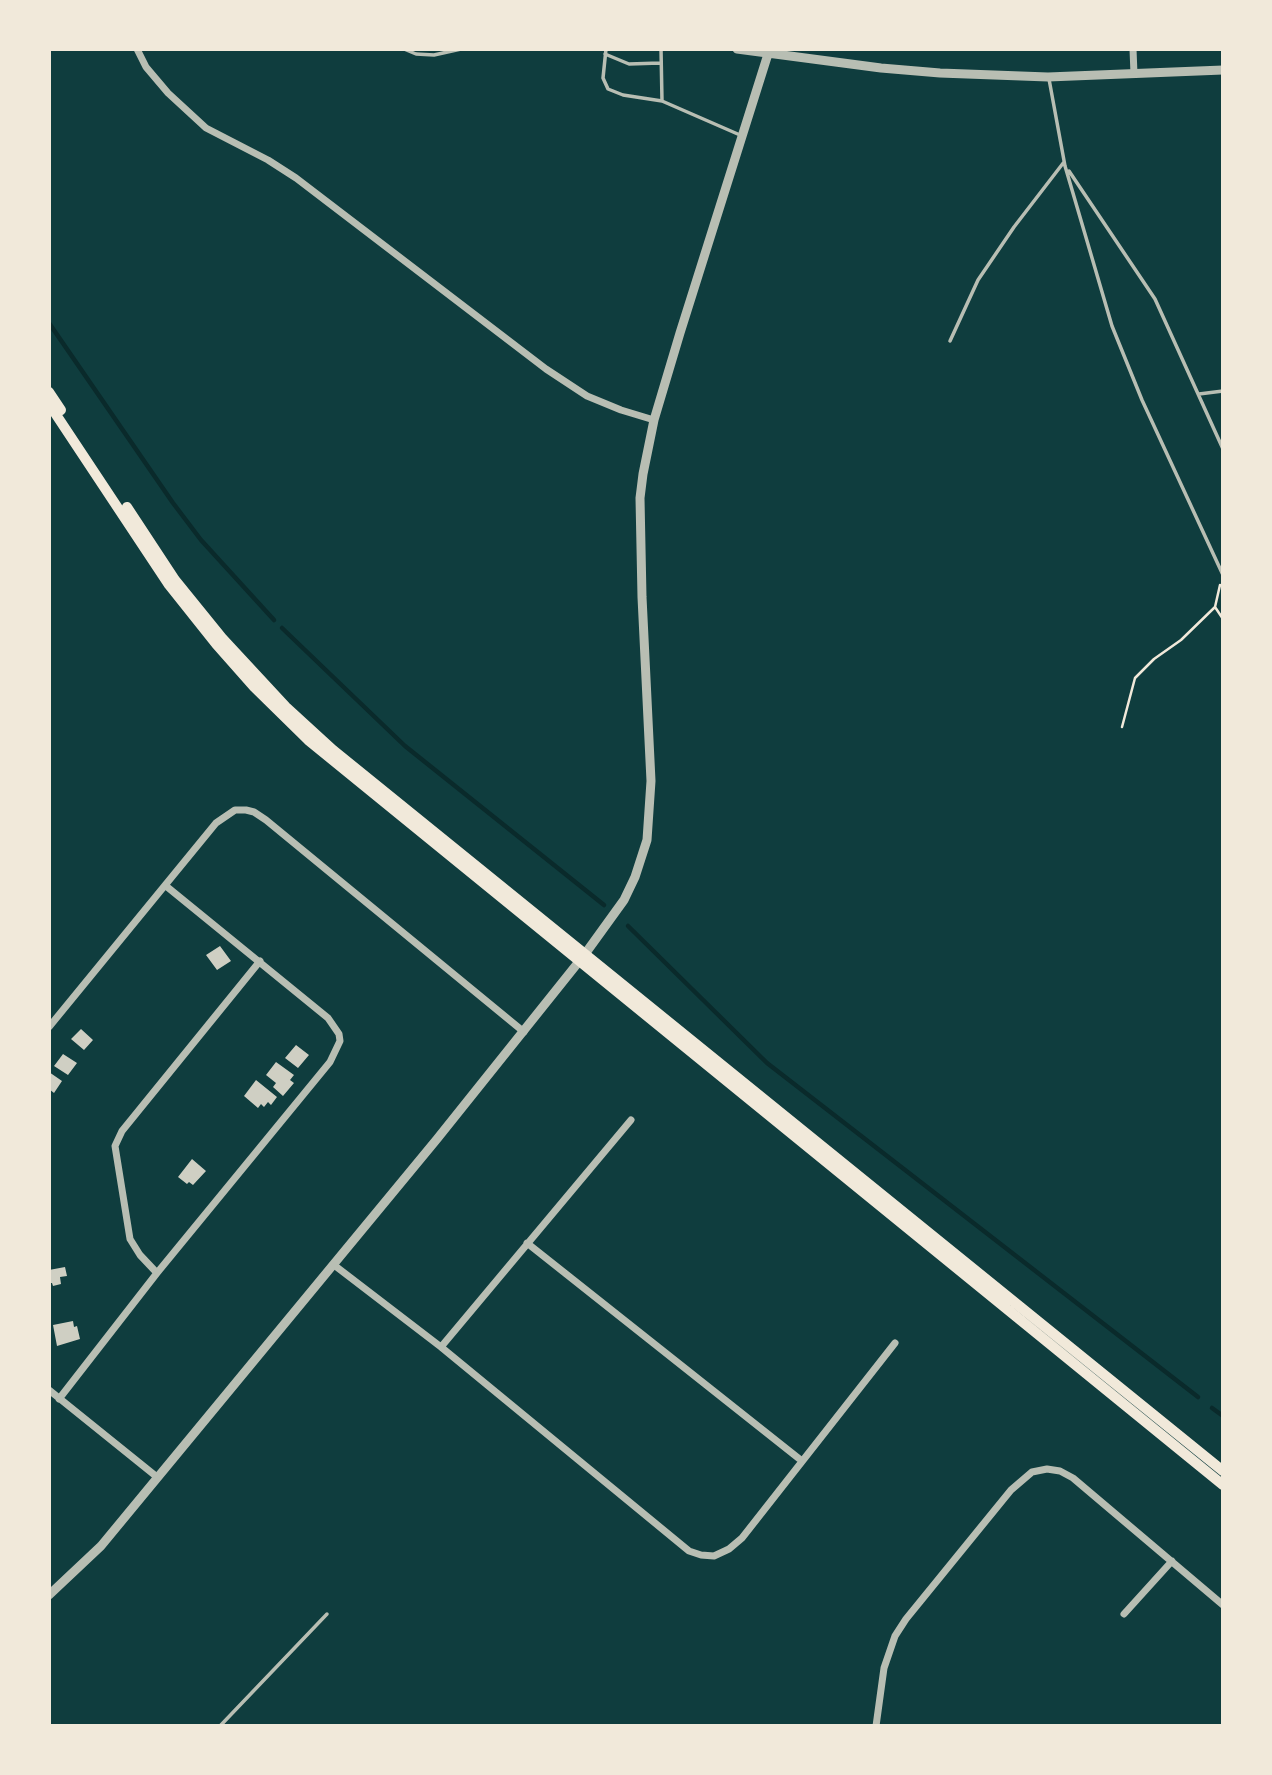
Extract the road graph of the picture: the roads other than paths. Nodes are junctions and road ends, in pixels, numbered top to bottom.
1 (137, 49) edge
2 (404, 49) edge
3 (461, 49) edge
4 (661, 49) edge
5 (737, 49) edge
6 (1133, 49) edge
7 (605, 51) edge
8 (768, 54) junction
9 (660, 63) junction
10 (1223, 70) edge
11 (1135, 75) junction
12 (1048, 76) junction
13 (662, 101) junction
14 (742, 136) junction
15 (1065, 164) junction
16 (950, 341) dead end
17 (1223, 391) edge
18 (49, 392) edge
19 (1199, 394) junction
20 (49, 404) edge
21 (654, 421) junction
22 (1223, 449) edge
23 (1223, 575) edge
24 (166, 886) junction
25 (583, 957) junction
26 (260, 961) junction
27 (49, 1027) edge
28 (524, 1032) junction
29 (631, 1120) dead end
30 (527, 1243) junction
31 (334, 1265) junction
32 (157, 1272) junction
33 (895, 1343) dead end
34 (441, 1347) junction
35 (49, 1390) edge
36 (59, 1399) junction
37 (802, 1461) junction
38 (1223, 1471) edge
39 (158, 1477) junction
40 (1223, 1485) edge
41 (1171, 1561) junction
42 (49, 1595) edge
43 (1223, 1605) edge
44 (327, 1614) dead end
45 (1124, 1614) dead end
46 (220, 1726) edge
47 (876, 1726) edge

1 - 21 street
2 - 3 lane
4 - 9 lane
5 - 8 street
6 - 11 street
7 - 9 lane
7 - 13 lane
8 - 12 street
8 - 14 street
9 - 13 lane
10 - 11 street
11 - 12 street
12 - 15 lane
13 - 14 lane
14 - 21 street
15 - 16 lane
15 - 19 lane
15 - 23 lane
17 - 19 lane
18 - 25 main road
19 - 22 lane
20 - 25 main road
21 - 25 street
24 - 26 street
24 - 27 street
24 - 28 street
25 - 28 street
25 - 38 main road
25 - 40 main road
26 - 32 street
26 - 32 street
28 - 31 street
29 - 30 street
30 - 34 street
30 - 37 street
31 - 34 street
31 - 39 street
32 - 36 street
33 - 37 street
34 - 37 street
35 - 36 street
36 - 39 street
39 - 42 street
41 - 43 street
41 - 45 street
41 - 47 street
44 - 46 lane

